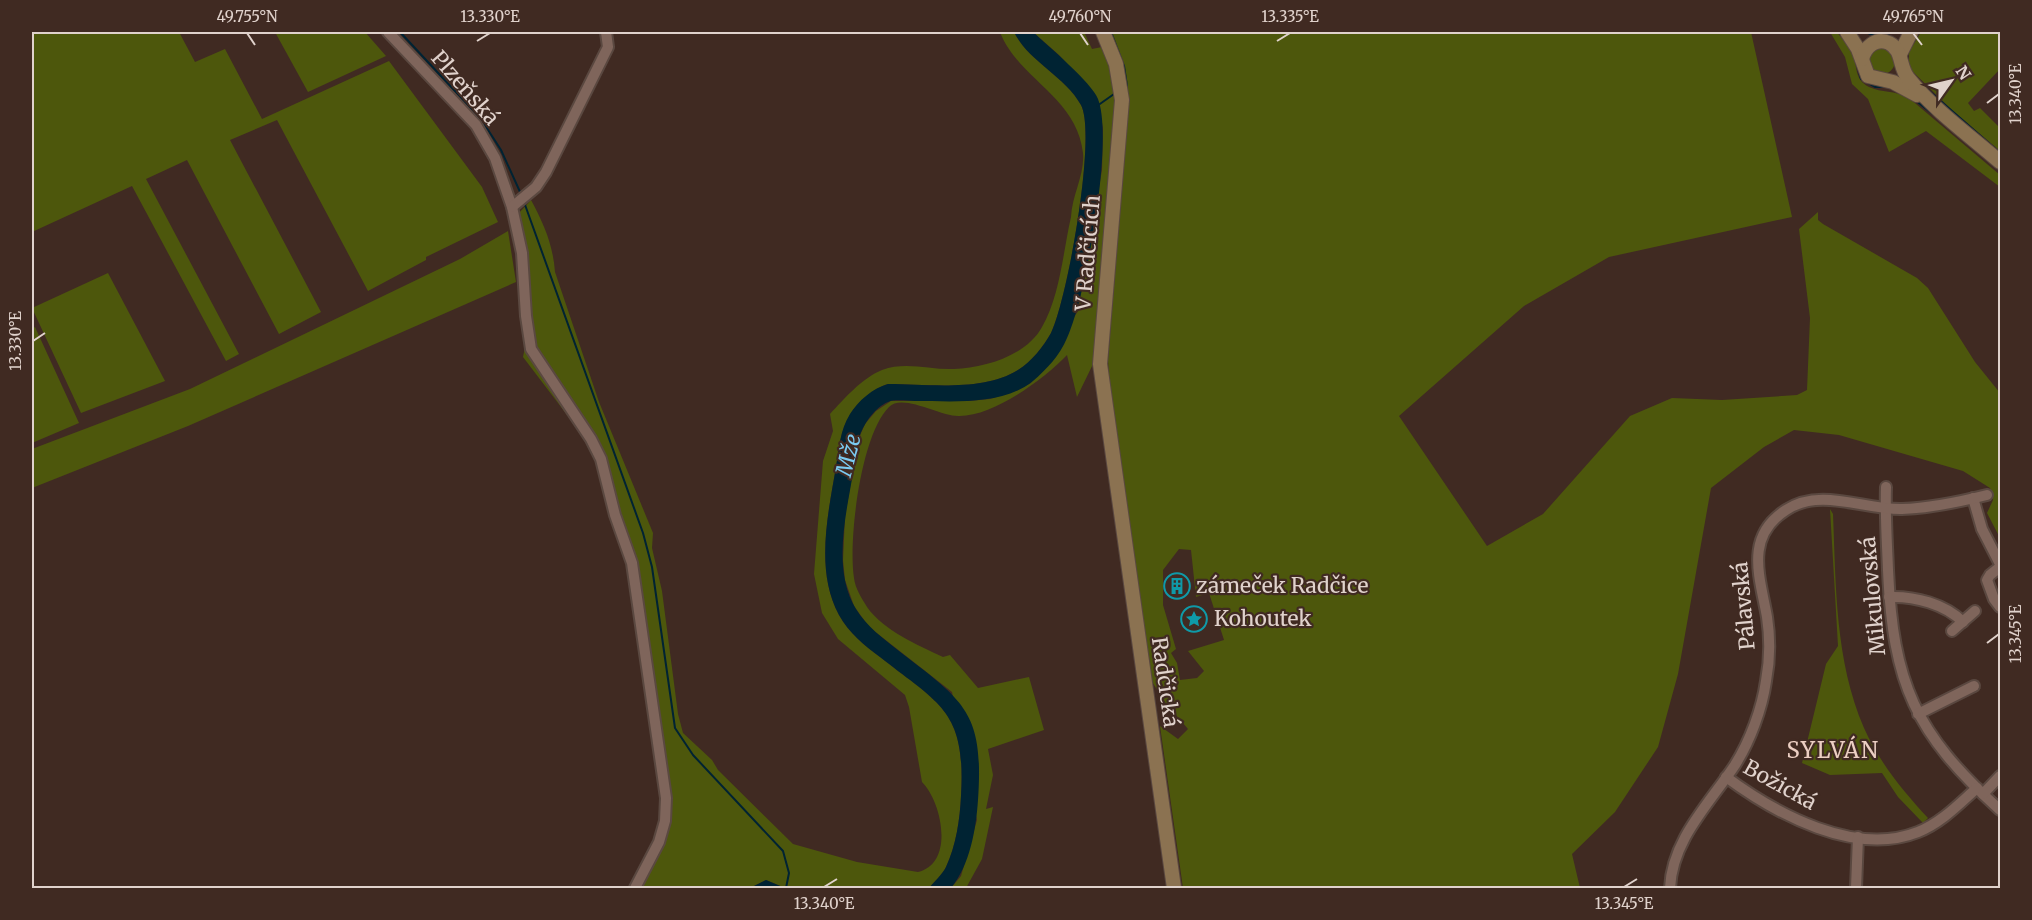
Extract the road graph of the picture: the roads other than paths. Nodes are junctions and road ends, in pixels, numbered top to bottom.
1 (388, 32) edge
2 (606, 32) edge
3 (1103, 32) edge
4 (1847, 32) edge
5 (1856, 32) edge
6 (1900, 32) edge
7 (1911, 32) edge
8 (1880, 42) junction
9 (1862, 59) junction
10 (1900, 59) junction
11 (1886, 80) junction
12 (1936, 107) junction
13 (2001, 162) edge
14 (519, 202) junction
15 (1115, 481) joint
16 (1886, 487) dead end
17 (1987, 495) dead end
18 (1973, 498) junction
19 (1885, 508) junction
20 (2001, 565) edge
21 (1889, 597) junction
22 (2001, 607) edge
23 (1975, 611) dead end
24 (1963, 622) junction
25 (1952, 631) dead end
26 (1974, 686) dead end
27 (1918, 714) junction
28 (2001, 776) edge
29 (1726, 777) junction
30 (1980, 791) junction
31 (2001, 810) edge
32 (1858, 837) junction
33 (634, 888) edge
34 (1174, 888) edge
35 (1670, 888) edge
36 (1856, 888) edge

1 - 14 street, Plzeňská
2 - 14 street
3 - 15 street, V Radčicích
4 - 9 street
5 - 8 street
6 - 8 street
7 - 10 street
8 - 9 street
8 - 10 street
9 - 11 street
10 - 11 street
10 - 12 street
11 - 12 street
12 - 13 street
14 - 33 street, Plzeňská
15 - 34 street, Radčická
16 - 19 street, Mikulovská
17 - 18 street, Pálavská
18 - 19 street, Pálavská
18 - 20 street
19 - 21 street, Mikulovská
19 - 29 street, Pálavská
20 - 22 street
21 - 24 street
21 - 27 street, Mikulovská
23 - 24 street
24 - 25 street
26 - 27 street
27 - 30 street, Mikulovská
28 - 30 street, Božická
29 - 32 street, Božická
29 - 35 street, Pálavská
30 - 31 street, Mikulovská
30 - 32 street, Božická
32 - 36 street

